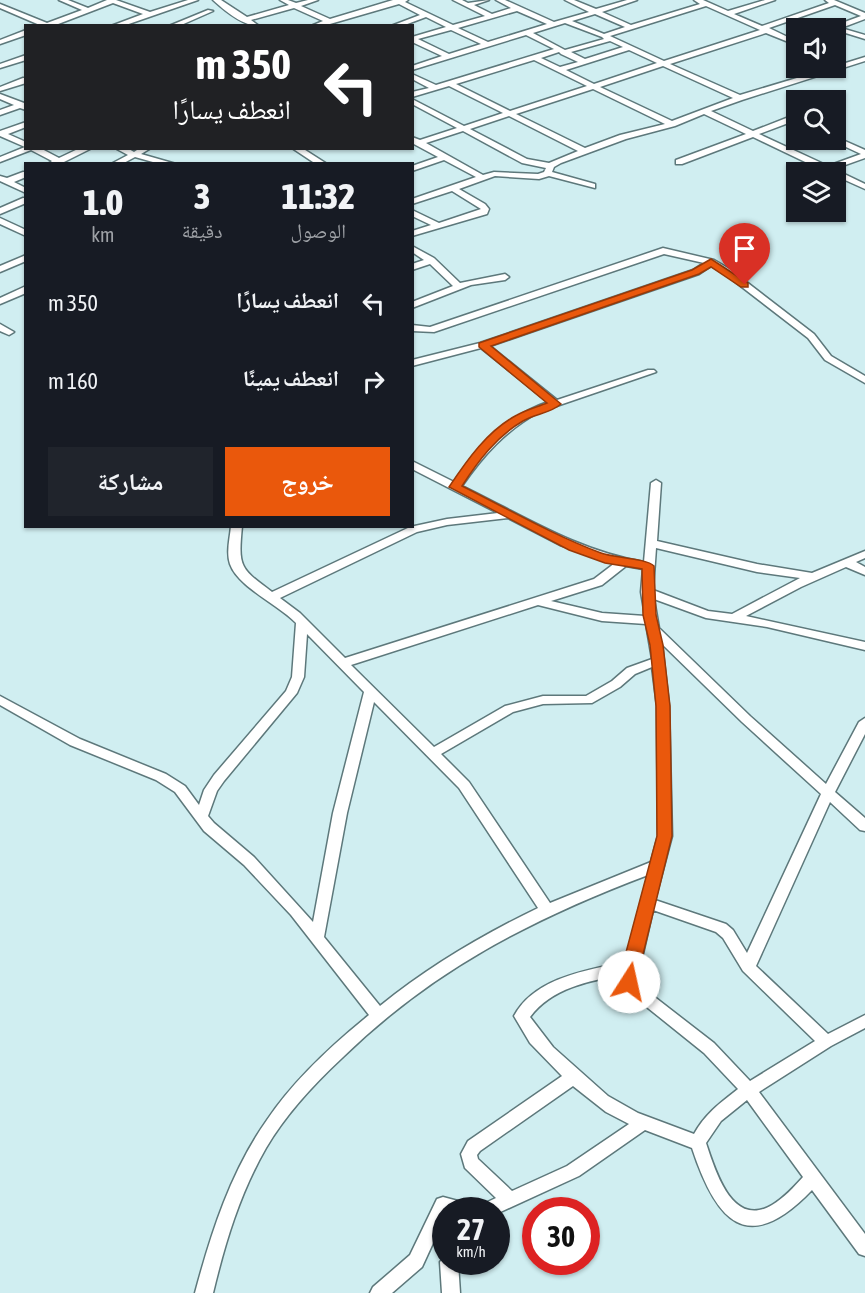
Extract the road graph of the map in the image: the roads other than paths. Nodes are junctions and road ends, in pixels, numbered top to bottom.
1 (62, 0) edge
2 (195, 0) edge
3 (217, 0) edge
4 (283, 0) edge
5 (315, 0) edge
6 (456, 0) edge
7 (486, 0) edge
8 (499, 0) edge
9 (568, 0) edge
10 (634, 0) edge
11 (697, 0) edge
12 (772, 0) edge
13 (111, 1) edge
14 (400, 1) edge
15 (831, 1) edge
16 (706, 4) junction
17 (297, 5) junction
18 (468, 5) junction
19 (0, 6) edge
20 (865, 7) edge
21 (519, 8) junction
22 (87, 10) junction
23 (159, 11) junction
24 (210, 11) junction
25 (854, 11) junction
26 (593, 12) junction
27 (729, 13) junction
28 (149, 14) junction
29 (426, 15) junction
30 (492, 16) junction
31 (865, 16) edge
32 (244, 20) junction
33 (184, 21) junction
34 (329, 21) junction
35 (565, 21) junction
36 (846, 23) edge
37 (45, 24) edge
38 (50, 24) edge
39 (120, 24) edge
40 (177, 24) edge
41 (203, 24) edge
42 (252, 24) edge
43 (320, 24) edge
44 (334, 24) edge
45 (400, 24) edge
46 (554, 25) junction
47 (631, 27) junction
48 (453, 28) junction
49 (765, 29) junction
50 (846, 31) edge
51 (24, 33) edge
52 (527, 33) junction
53 (865, 37) edge
54 (414, 38) edge
55 (607, 38) junction
56 (786, 38) edge
57 (2, 39) edge
58 (414, 40) edge
59 (488, 45) junction
60 (628, 48) junction
61 (562, 51) junction
62 (448, 57) junction
63 (24, 58) edge
64 (535, 58) junction
65 (865, 59) edge
66 (584, 62) junction
67 (846, 62) edge
68 (663, 63) junction
69 (2, 64) edge
70 (852, 65) junction
71 (414, 67) edge
72 (559, 70) junction
73 (414, 77) edge
74 (24, 81) edge
75 (450, 84) junction
76 (592, 87) junction
77 (435, 88) junction
78 (0, 89) edge
79 (414, 94) edge
80 (0, 96) edge
81 (739, 98) junction
82 (414, 101) edge
83 (23, 107) edge
84 (704, 111) junction
85 (0, 113) edge
86 (510, 113) junction
87 (786, 121) edge
88 (672, 124) junction
89 (24, 125) edge
90 (464, 128) junction
91 (1, 133) edge
92 (755, 134) junction
93 (416, 141) edge
94 (24, 144) edge
95 (846, 145) edge
96 (26, 150) edge
97 (34, 150) edge
98 (83, 150) edge
99 (123, 150) edge
100 (299, 150) edge
101 (584, 151) junction
102 (865, 154) edge
103 (445, 157) junction
104 (143, 159) edge
105 (0, 160) edge
106 (55, 162) edge
107 (126, 162) edge
108 (160, 162) edge
109 (320, 162) edge
110 (679, 162) dead end
111 (813, 162) edge
112 (846, 164) edge
113 (414, 168) edge
114 (549, 169) junction
115 (24, 175) edge
116 (483, 178) junction
117 (846, 178) edge
118 (4, 180) edge
119 (592, 186) dead end
120 (865, 187) edge
121 (452, 189) junction
122 (24, 190) edge
123 (24, 201) edge
124 (414, 201) edge
125 (0, 211) edge
126 (414, 213) edge
127 (0, 221) edge
128 (439, 226) junction
129 (24, 231) edge
130 (414, 233) edge
131 (414, 249) edge
132 (24, 259) edge
133 (431, 260) junction
134 (711, 262) junction
135 (414, 266) edge
136 (1, 268) edge
137 (505, 276) dead end
138 (458, 286) junction
139 (24, 291) edge
140 (0, 302) edge
141 (414, 304) edge
142 (414, 328) edge
143 (483, 345) junction
144 (414, 362) edge
145 (651, 372) dead end
146 (865, 380) edge
147 (555, 404) junction
148 (414, 465) edge
149 (656, 483) dead end
150 (456, 487) junction
151 (509, 515) junction
152 (237, 528) edge
153 (650, 543) junction
154 (865, 554) edge
155 (846, 562) junction
156 (623, 563) junction
157 (648, 566) junction
158 (865, 571) edge
159 (814, 577) junction
160 (647, 592) junction
161 (272, 597) junction
162 (538, 601) junction
163 (733, 619) junction
164 (302, 623) junction
165 (652, 624) junction
166 (865, 646) edge
167 (658, 661) junction
168 (343, 663) junction
169 (371, 691) junction
170 (0, 700) edge
171 (865, 722) edge
172 (433, 753) junction
173 (829, 791) junction
174 (201, 818) junction
175 (865, 826) edge
176 (659, 865) junction
177 (647, 903) junction
178 (547, 909) junction
179 (317, 938) junction
180 (748, 967) junction
181 (631, 968) junction
182 (378, 1015) junction
183 (865, 1021) edge
184 (826, 1042) junction
185 (575, 1076) junction
186 (749, 1090) junction
187 (643, 1123) junction
188 (698, 1143) junction
189 (814, 1177) junction
190 (507, 1197) edge
191 (510, 1200) edge
192 (432, 1227) edge
193 (865, 1248) edge
194 (449, 1275) edge
195 (204, 1293) edge
196 (379, 1293) edge
197 (451, 1293) edge

1 - 22 street
2 - 23 street
3 - 24 street
3 - 32 street
4 - 17 street
5 - 17 street
6 - 18 street
7 - 18 street
8 - 21 street
9 - 26 street
10 - 26 street
11 - 16 street
12 - 27 street
13 - 22 street
13 - 28 street
14 - 29 street
14 - 34 street
15 - 25 street
15 - 49 street
16 - 27 street
16 - 47 street
17 - 32 street
17 - 34 street
18 - 30 street
19 - 37 street
20 - 25 street
21 - 30 street
21 - 46 street
22 - 38 street
23 - 28 street
23 - 33 street
24 - 33 street
24 - 41 street
25 - 31 street
26 - 35 street
26 - 47 street
27 - 49 street
28 - 39 street
29 - 45 street
29 - 48 street
30 - 48 street
31 - 36 street
32 - 42 street
33 - 40 street
34 - 43 street
34 - 44 street
35 - 46 street
35 - 55 street
46 - 52 street
47 - 55 street
48 - 54 street
48 - 59 street
49 - 56 street
49 - 68 street
50 - 53 street
51 - 57 street
52 - 59 street
52 - 61 street
55 - 60 street
55 - 61 street
58 - 62 street
59 - 62 street
60 - 66 street
60 - 68 street
61 - 64 street
61 - 66 street
62 - 71 street
63 - 69 street
64 - 72 street
64 - 75 street
65 - 70 street
66 - 72 street
67 - 70 street
68 - 76 street
68 - 81 street
70 - 81 street
72 - 76 street
73 - 77 street
74 - 78 street
75 - 77 street
75 - 86 street
76 - 86 street
76 - 88 street
77 - 79 street
80 - 83 street
81 - 84 street
82 - 90 street
83 - 85 street
84 - 88 street
84 - 92 street
86 - 90 street
86 - 101 street
87 - 92 street
88 - 101 street
89 - 91 street
90 - 93 street
90 - 114 street
91 - 94 street
92 - 110 street
92 - 111 street
93 - 103 street
95 - 102 street
96 - 105 street
97 - 106 street
98 - 106 street
99 - 104 street
100 - 109 street
101 - 114 street
102 - 112 street
103 - 113 street
103 - 116 street
104 - 107 street
104 - 108 street
114 - 116 street
114 - 119 street
115 - 118 street
116 - 121 street
117 - 120 street
118 - 122 street
121 - 124 street
121 - 128 street
123 - 125 street
126 - 128 street
127 - 129 street
128 - 130 street
131 - 133 street
132 - 136 street
133 - 135 street
133 - 138 street
134 - 142 street
134 - 143 street
134 - 146 street
137 - 138 street
138 - 141 street
139 - 140 street
143 - 144 street
143 - 147 street
145 - 147 street
147 - 150 street
148 - 150 street
149 - 153 street
150 - 151 street
151 - 156 street
151 - 161 street
152 - 161 street
153 - 157 street
153 - 159 street
154 - 155 street
155 - 158 street
155 - 159 street
156 - 157 street
156 - 162 street
157 - 160 street
159 - 163 street
160 - 163 street
160 - 165 street
161 - 164 street
162 - 165 street
162 - 168 street
163 - 166 street
164 - 168 street
164 - 174 street
165 - 167 street
165 - 173 street
167 - 172 street
167 - 176 street
168 - 169 street
169 - 172 street
169 - 179 street
170 - 174 street
171 - 173 street
172 - 178 street
173 - 175 street
173 - 180 street
174 - 179 street
176 - 177 street
176 - 178 street
177 - 180 street
177 - 181 street
178 - 182 street
179 - 182 street
180 - 184 street
181 - 185 street
181 - 186 street
182 - 195 street
183 - 184 street
184 - 186 street
185 - 187 street
185 - 190 street
186 - 188 street
186 - 189 street
187 - 188 street
187 - 191 street
188 - 189 street
189 - 193 street
192 - 196 street
194 - 197 street

